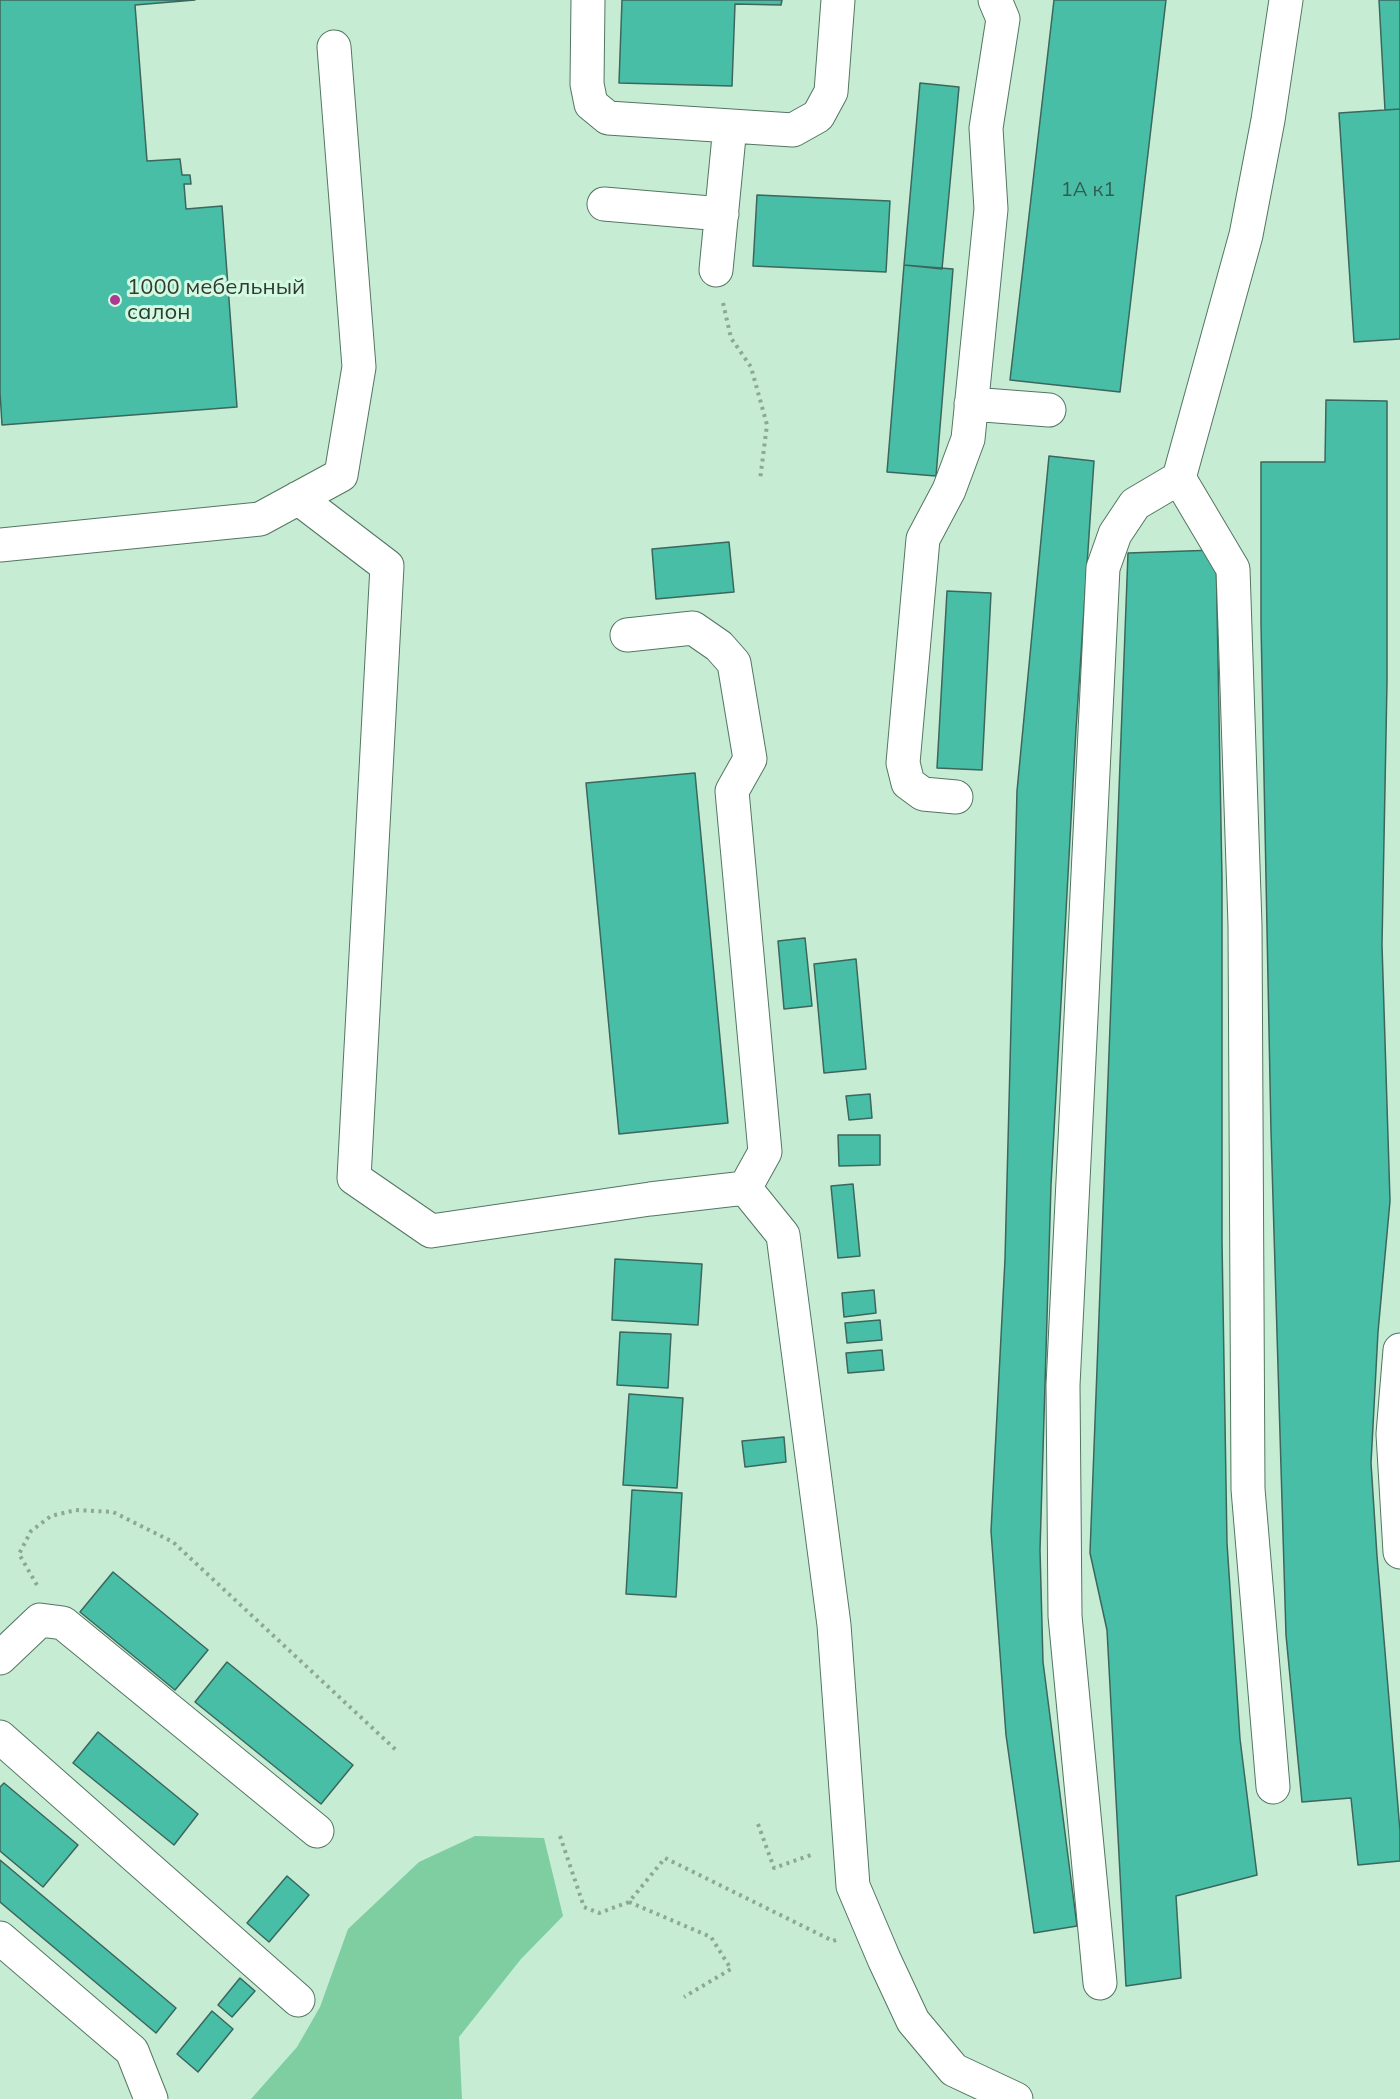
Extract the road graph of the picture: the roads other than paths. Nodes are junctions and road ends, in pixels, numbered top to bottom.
1 (588, 0) edge
2 (838, 0) edge
3 (995, 0) edge
4 (1286, 0) edge
5 (334, 47) dead end
6 (730, 126) junction
7 (604, 204) dead end
8 (722, 214) junction
9 (716, 270) road end
10 (971, 404) junction
11 (1049, 410) dead end
12 (1179, 478) junction
13 (298, 498) junction
14 (0, 545) edge
15 (627, 635) dead end
16 (956, 797) dead end
17 (745, 1188) junction
18 (1400, 1350) edge
19 (1400, 1552) edge
20 (0, 1658) edge
21 (0, 1737) edge
22 (1273, 1787) dead end
23 (316, 1831) dead end
24 (0, 1938) edge
25 (1100, 1983) dead end
26 (298, 2000) dead end
27 (151, 2099) edge
28 (1016, 2099) edge

1 - 6 street
2 - 6 street
3 - 10 street
4 - 12 street
5 - 13 street
6 - 8 street
7 - 8 street
8 - 9 street
10 - 11 street
10 - 16 street
12 - 22 street
12 - 25 street
13 - 14 street
13 - 17 street
15 - 17 street
17 - 28 street
18 - 19 street
20 - 23 street
21 - 26 street
24 - 27 street

